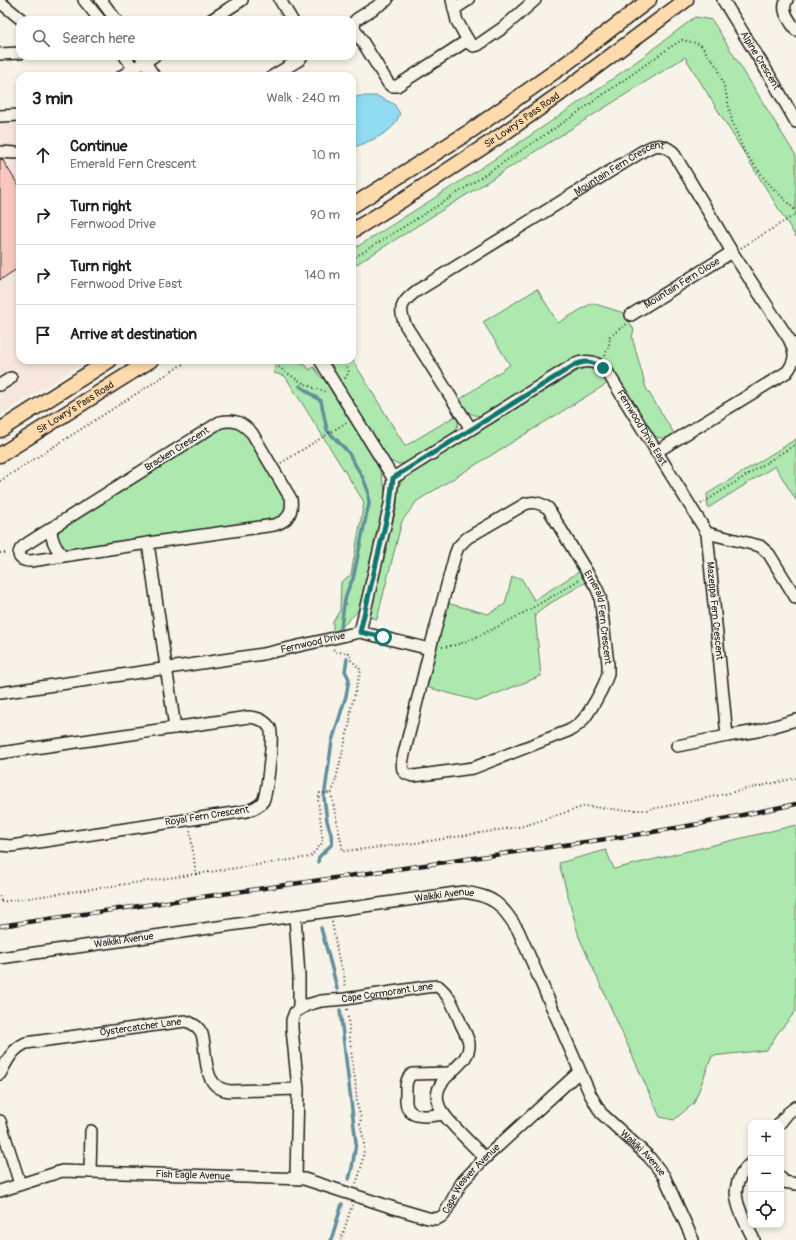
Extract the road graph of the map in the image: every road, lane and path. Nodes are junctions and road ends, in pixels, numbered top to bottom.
1 (84, 0) edge
2 (101, 0) edge
3 (242, 0) edge
4 (280, 0) edge
5 (387, 0) edge
6 (468, 0) edge
7 (535, 0) edge
8 (649, 0) edge
9 (686, 0) edge
10 (723, 0) edge
11 (787, 0) edge
12 (0, 2) edge
13 (453, 4) edge
14 (17, 16) edge
15 (97, 16) edge
16 (113, 16) edge
17 (217, 16) edge
18 (290, 16) edge
19 (356, 20) edge
20 (796, 30) edge
21 (356, 31) edge
22 (469, 42) junction
23 (16, 53) edge
24 (0, 54) edge
25 (128, 60) edge
26 (145, 60) edge
27 (148, 60) edge
28 (299, 60) edge
29 (136, 72) edge
30 (152, 72) edge
31 (280, 72) edge
32 (16, 115) edge
33 (0, 116) edge
34 (796, 122) edge
35 (0, 152) edge
36 (16, 153) dead end
37 (356, 203) edge
38 (796, 212) edge
39 (356, 229) edge
40 (732, 252) junction
41 (356, 256) edge
42 (631, 314) joint
43 (104, 364) edge
44 (145, 364) edge
45 (183, 364) edge
46 (275, 364) edge
47 (321, 364) edge
48 (345, 364) edge
49 (597, 364) junction
50 (11, 378) dead end
51 (0, 385) edge
52 (336, 386) junction
53 (355, 417) junction
54 (471, 429) junction
55 (0, 430) edge
56 (796, 444) edge
57 (656, 452) junction
58 (0, 456) edge
59 (273, 468) junction
60 (393, 478) junction
61 (0, 481) edge
62 (692, 510) junction
63 (51, 528) junction
64 (707, 533) junction
65 (148, 543) junction
66 (63, 556) junction
67 (588, 574) junction
68 (796, 598) edge
69 (360, 632) junction
70 (328, 639) junction
71 (430, 649) junction
72 (166, 668) junction
73 (0, 692) edge
74 (796, 720) edge
75 (175, 728) junction
76 (727, 736) junction
77 (677, 746) dead end
78 (0, 752) edge
79 (796, 778) edge
80 (330, 792) junction
81 (188, 820) junction
82 (0, 845) edge
83 (196, 874) junction
84 (0, 896) edge
85 (0, 902) edge
86 (330, 911) junction
87 (295, 916) junction
88 (0, 958) edge
89 (345, 999) junction
90 (300, 1009) junction
91 (579, 1072) junction
92 (450, 1073) junction
93 (0, 1074) edge
94 (298, 1089) junction
95 (796, 1107) edge
96 (444, 1114) junction
97 (782, 1120) edge
98 (0, 1121) edge
99 (91, 1131) dead end
100 (485, 1158) junction
101 (748, 1166) edge
102 (90, 1172) junction
103 (296, 1178) junction
104 (784, 1182) edge
105 (20, 1184) junction
106 (796, 1184) edge
107 (0, 1191) edge
108 (353, 1194) junction
109 (341, 1240) edge
110 (693, 1240) edge
111 (754, 1240) edge

1 - 15 street
2 - 16 street
3 - 17 street
4 - 18 street
5 - 19 street
6 - 13 street
7 - 22 street
8 - 37 main road, Sir Lowry's Pass Road
9 - 39 main road, Sir Lowry's Pass Road
10 - 34 street, Alpine Crescent
11 - 20 street
12 - 14 street
13 - 22 street
21 - 22 street
23 - 24 street
25 - 29 street
26 - 29 street
27 - 30 street
28 - 31 street
32 - 33 street
35 - 36 street
38 - 40 path
38 - 41 path
40 - 42 street, Mountain Fern Close
40 - 54 street, Mountain Fern Crescent
40 - 57 street, Mountain Fern Crescent
42 - 49 path
43 - 55 main road
44 - 58 main road, Sir Lowry's Pass Road
45 - 61 path
46 - 52 path
47 - 52 street
48 - 52 path
49 - 54 street
49 - 57 street, Fernwood Drive East
50 - 51 street
52 - 53 street
53 - 59 path
53 - 60 street
54 - 60 street
56 - 62 path
57 - 62 street, Fernwood Drive East
59 - 63 street, Bracken Crescent
59 - 65 street, Bracken Crescent
60 - 69 street, Fernwood Drive
62 - 64 street, Fernwood Drive East
63 - 66 street
63 - 66 street, Bracken Crescent
64 - 68 street
64 - 76 street, Mazeppa Fern Crescent
65 - 66 street, Bracken Crescent
65 - 72 street
67 - 71 path
67 - 71 street, Emerald Fern Crescent
67 - 71 street, Emerald Fern Crescent
69 - 70 street, Fernwood Drive
69 - 71 street
70 - 72 street, Fernwood Drive
70 - 80 path
72 - 73 street, Fernwood Drive
72 - 75 street
74 - 76 street
75 - 78 street, Royal Fern Crescent
75 - 81 street, Royal Fern Crescent
76 - 77 street
79 - 80 path
80 - 83 path
81 - 82 street, Royal Fern Crescent
81 - 83 path
83 - 85 path
84 - 85 path
86 - 87 street, Waikiki Avenue
86 - 89 path
86 - 91 street, Waikiki Avenue
87 - 88 street, Waikiki Avenue
87 - 90 street
89 - 90 street, Cape Cormorant Lane
89 - 92 street, Cape Cormorant Lane
89 - 108 path
90 - 94 street
91 - 100 street, Cape Weaver Avenue
91 - 110 street, Waikiki Avenue
92 - 96 street, Cape Cormorant Lane
92 - 96 street
93 - 94 street, Oystercatcher Lane
94 - 103 street
95 - 97 street
96 - 100 street, Cape Cormorant Lane
98 - 105 street
99 - 102 street
100 - 108 street, Cape Weaver Avenue
101 - 111 street
102 - 103 street, Fish Eagle Avenue
102 - 105 street, Fish Eagle Avenue
103 - 108 street, Cape Weaver Avenue
104 - 106 street
105 - 107 street, Fish Eagle Avenue
108 - 109 path

